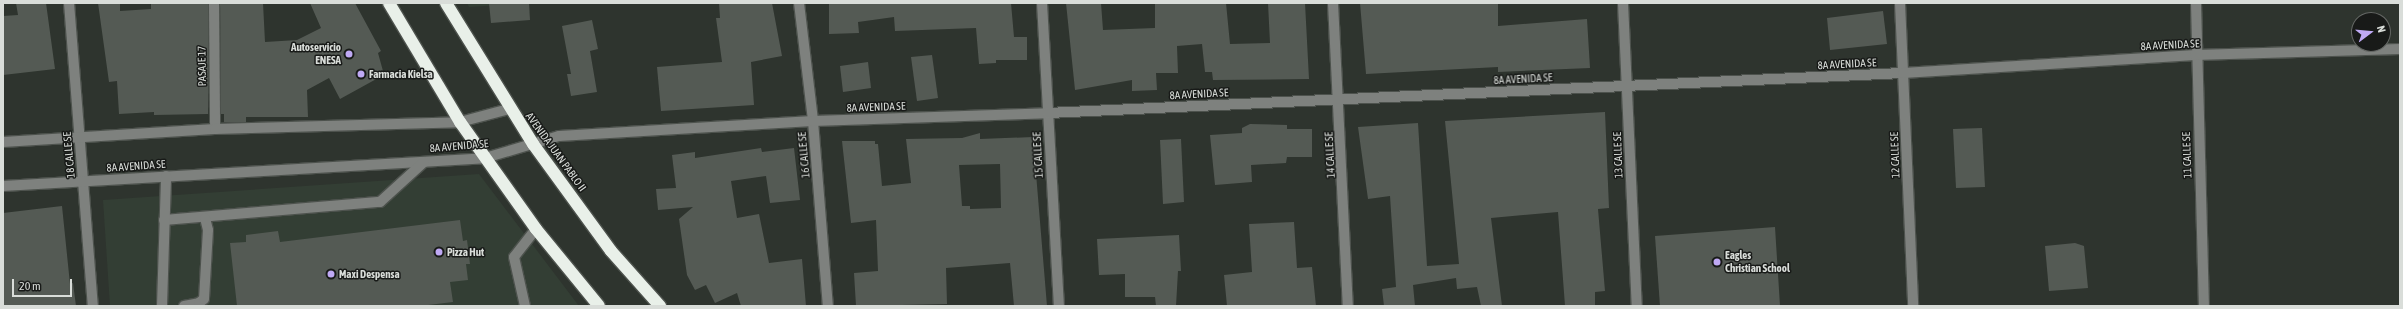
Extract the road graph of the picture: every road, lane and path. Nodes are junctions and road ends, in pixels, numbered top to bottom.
1 (69, 3) edge
2 (214, 3) edge
3 (389, 3) edge
4 (446, 3) edge
5 (800, 3) edge
6 (1042, 3) edge
7 (1333, 3) edge
8 (1623, 3) edge
9 (1900, 3) edge
10 (2196, 3) edge
11 (2400, 49) edge
12 (2195, 55) junction
13 (1903, 73) junction
14 (1627, 86) junction
15 (1339, 99) junction
16 (509, 109) junction
17 (1048, 113) junction
18 (813, 121) junction
19 (460, 122) junction
20 (215, 130) junction
21 (80, 139) junction
22 (3, 142) edge
23 (533, 144) junction
24 (485, 158) junction
25 (424, 162) junction
26 (166, 176) junction
27 (83, 181) junction
28 (3, 186) edge
29 (205, 218) junction
30 (164, 220) junction
31 (536, 229) junction
32 (93, 306) edge
33 (162, 306) edge
34 (184, 306) edge
35 (525, 306) edge
36 (599, 306) edge
37 (660, 306) edge
38 (828, 306) edge
39 (1059, 306) edge
40 (1348, 306) edge
41 (1637, 306) edge
42 (1913, 306) edge
43 (2204, 306) edge

1 - 21 street, 18 CALLE SE
2 - 20 street, PASAJE 17
3 - 19 highway
4 - 16 highway, AVENIDA JUAN PABLO II
5 - 18 street, 16 CALLE SE
6 - 17 street, 15 CALLE SE
7 - 15 street, 14 CALLE SE
8 - 14 street, 13 CALLE SE
9 - 13 street, 12 CALLE SE
10 - 12 street, 11 CALLE SE
11 - 12 street, 8A AVENIDA SE
12 - 13 street, 8A AVENIDA SE
12 - 43 street, 11 CALLE SE
13 - 14 street, 8A AVENIDA SE
13 - 42 street, 12 CALLE SE
14 - 15 street, 8A AVENIDA SE
14 - 41 street, 13 CALLE SE
15 - 17 street, 8A AVENIDA SE
15 - 40 street, 14 CALLE SE
16 - 19 street
16 - 23 highway, AVENIDA JUAN PABLO II
17 - 18 street, 8A AVENIDA SE
17 - 39 street, 15 CALLE SE
18 - 23 street, 8A AVENIDA SE
18 - 38 street, 16 CALLE SE
19 - 20 street
19 - 24 highway
20 - 21 street
21 - 22 street
21 - 27 street, 18 CALLE SE
23 - 24 street, 8A AVENIDA SE
23 - 37 highway, AVENIDA JUAN PABLO II
24 - 25 street, 8A AVENIDA SE
24 - 31 highway
25 - 26 street, 8A AVENIDA SE
25 - 29 street
26 - 27 street, 8A AVENIDA SE
26 - 30 street
27 - 28 street, 8A AVENIDA SE
27 - 32 street, 18 CALLE SE
29 - 30 street
29 - 34 street
30 - 33 street
31 - 35 street
31 - 36 highway

